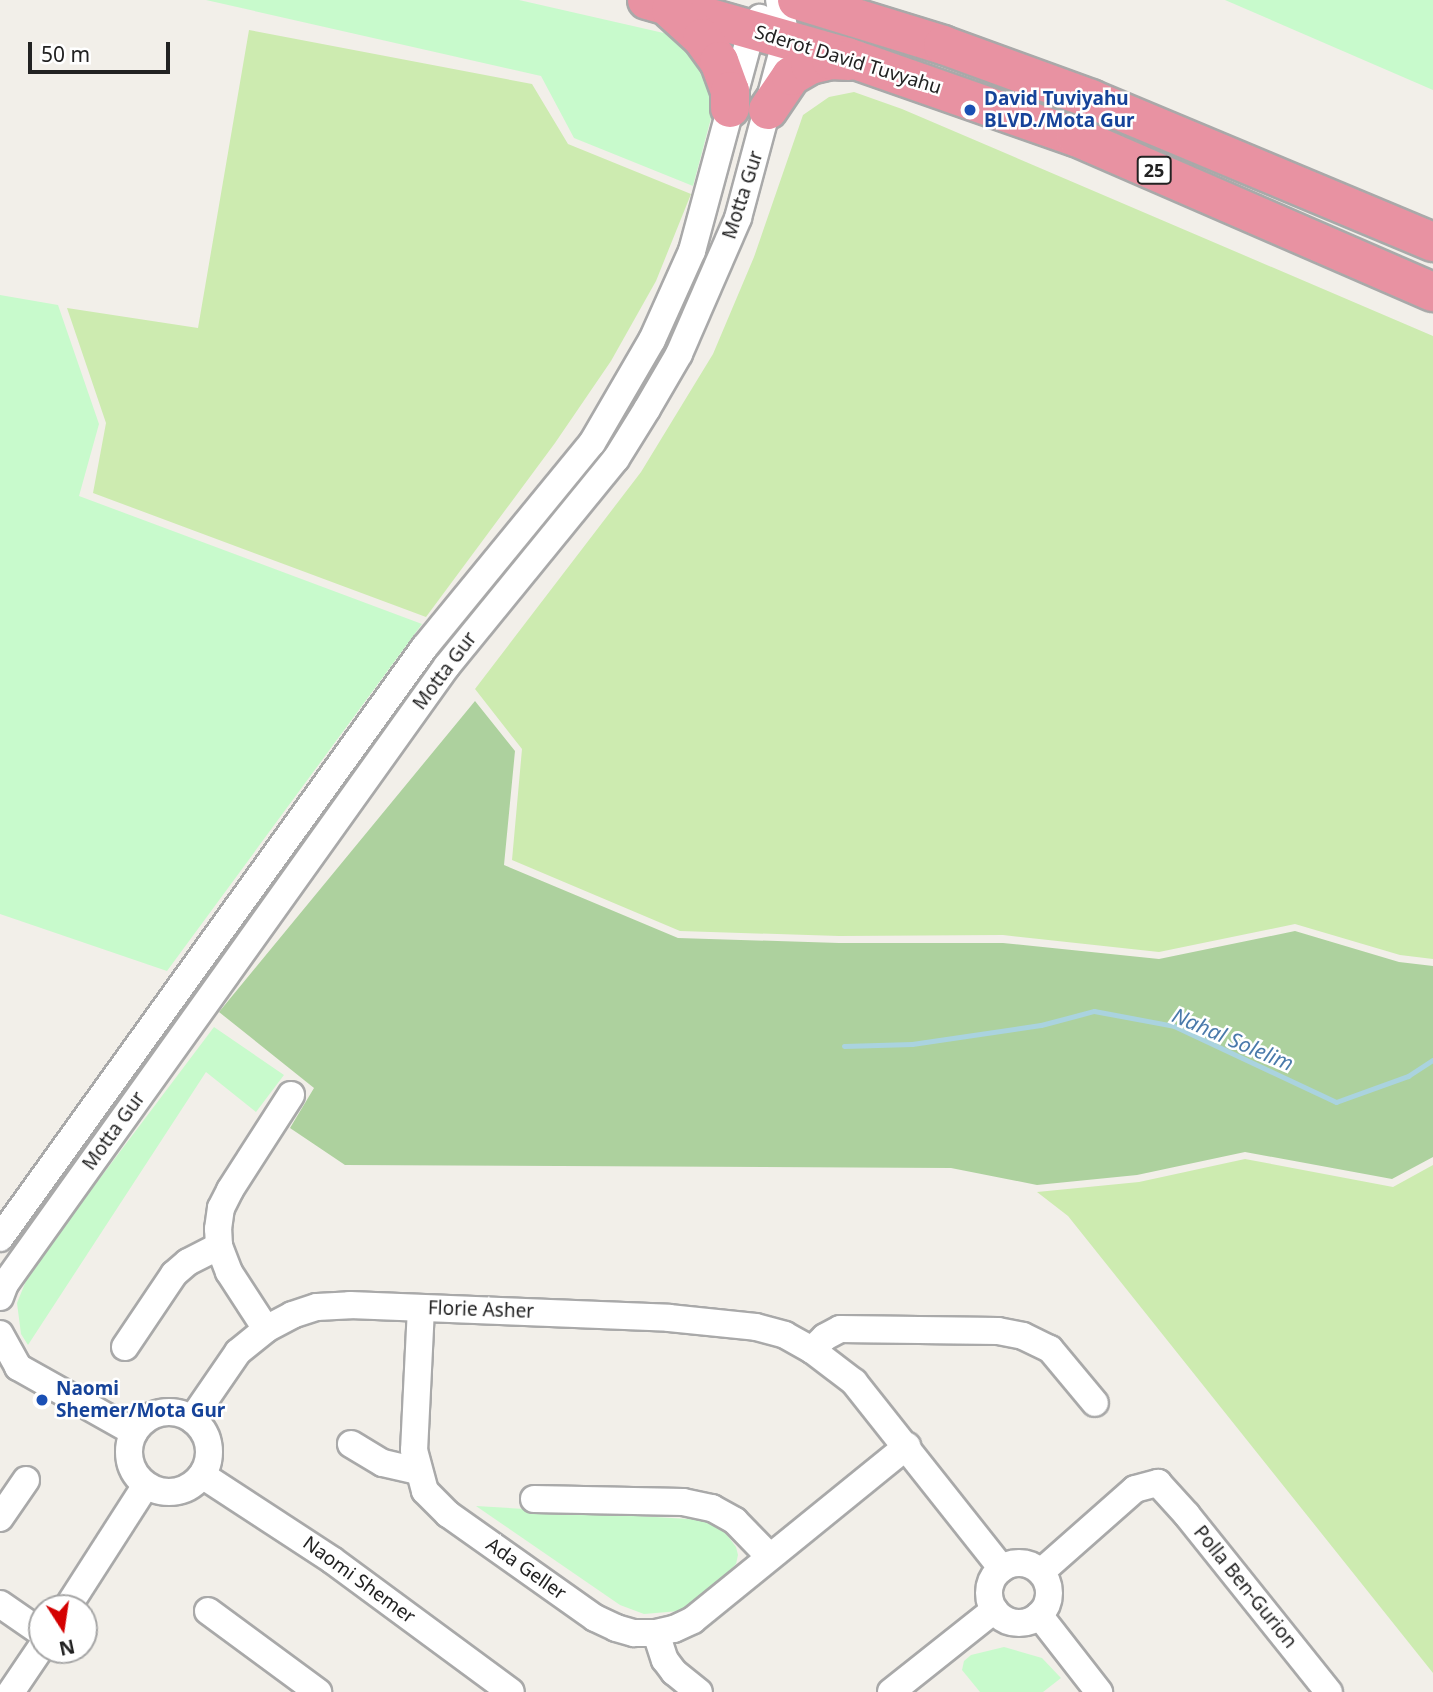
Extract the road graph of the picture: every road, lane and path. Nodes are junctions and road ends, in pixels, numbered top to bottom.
1 (797, 0) edge
2 (655, 2) edge
3 (773, 17) edge
4 (869, 64) junction
5 (730, 108) junction
6 (768, 110) junction
7 (1433, 242) edge
8 (1433, 292) edge
9 (291, 1095) dead end
10 (0, 1238) edge
11 (219, 1246) junction
12 (0, 1297) edge
13 (421, 1308) junction
14 (266, 1329) junction
15 (0, 1334) edge
16 (125, 1347) dead end
17 (813, 1350) junction
18 (0, 1374) edge
19 (40, 1380) junction
20 (1096, 1403) dead end
21 (192, 1419) junction
22 (134, 1432) junction
23 (351, 1444) dead end
24 (907, 1446) junction
25 (418, 1471) junction
26 (202, 1475) junction
27 (26, 1480) dead end
28 (146, 1485) junction
29 (534, 1499) dead end
30 (0, 1518) edge
31 (770, 1557) junction
32 (1002, 1569) junction
33 (1041, 1572) junction
34 (76, 1594) edge
35 (0, 1604) edge
36 (995, 1610) junction
37 (208, 1611) dead end
38 (1039, 1615) junction
39 (28, 1623) edge
40 (656, 1633) junction
41 (30, 1664) edge
42 (12, 1692) edge
43 (318, 1692) edge
44 (511, 1692) edge
45 (699, 1692) edge
46 (891, 1692) edge
47 (1099, 1692) edge
48 (1329, 1692) edge

1 - 7 highway, 25
2 - 3 highway, Sderot David Tuvyahu / 25
2 - 5 highway
3 - 4 highway, Sderot David Tuvyahu / 25
3 - 5 street, Motta Gur
3 - 6 street, Motta Gur
4 - 6 highway
4 - 8 highway, Sderot David Tuvyahu / 25
5 - 10 street, Motta Gur
6 - 12 street, Motta Gur
9 - 11 street
11 - 14 street
11 - 16 street
13 - 14 street, Florie Asher
13 - 17 street, Florie Asher
13 - 25 street, Ada Geller
14 - 21 street, Florie Asher
15 - 19 street
17 - 20 street
17 - 24 street, Florie Asher
18 - 19 street
19 - 22 street
21 - 22 street
21 - 26 street
22 - 28 street
23 - 25 street
24 - 31 street, Ada Geller
24 - 32 street, Florie Asher
25 - 40 street, Ada Geller
26 - 28 street
26 - 44 street, Naomi Shemer
27 - 30 street
28 - 34 street
29 - 31 street
31 - 40 street, Ada Geller
32 - 33 street
32 - 36 street
33 - 38 street
33 - 48 street, Polla Ben-Gurion
35 - 39 street
36 - 38 street
36 - 46 street
37 - 43 street
38 - 47 street
40 - 45 street
41 - 42 street

